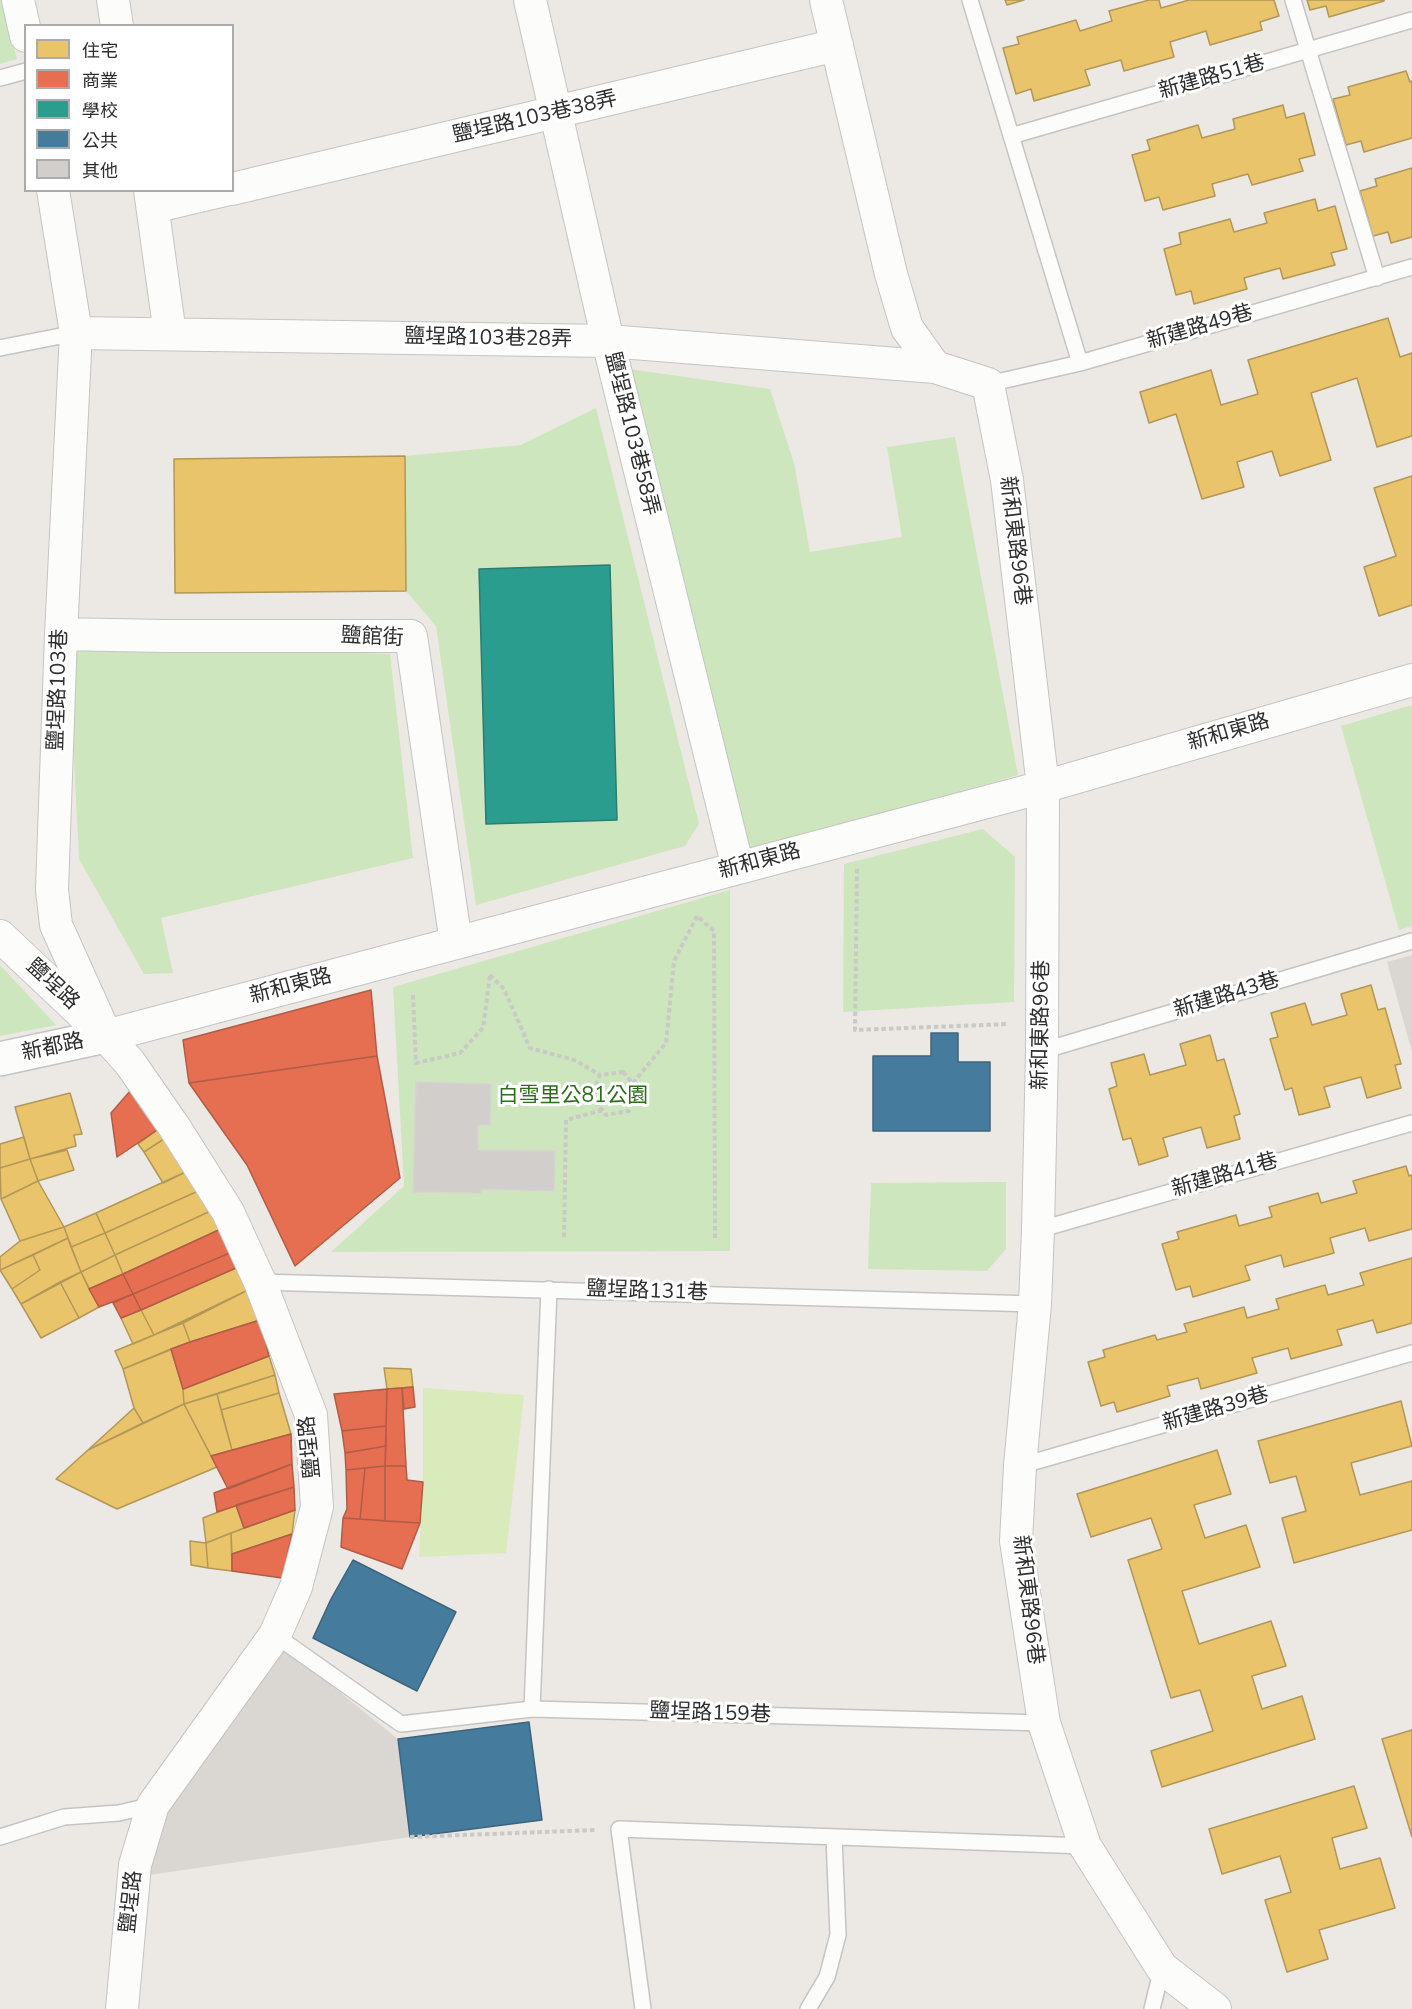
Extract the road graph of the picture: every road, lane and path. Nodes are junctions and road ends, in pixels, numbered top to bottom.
1 (18, 0) edge
2 (113, 0) edge
3 (530, 0) edge
4 (826, 0) edge
5 (970, 0) edge
6 (1293, 0) edge
7 (1412, 20) edge
8 (117, 24) edge
9 (24, 27) edge
10 (837, 45) junction
11 (1308, 50) junction
12 (24, 72) edge
13 (0, 78) edge
14 (556, 113) junction
15 (1011, 136) junction
16 (234, 189) edge
17 (53, 192) edge
18 (209, 192) edge
19 (152, 199) edge
20 (1412, 267) edge
21 (1377, 278) junction
22 (76, 333) junction
23 (170, 334) junction
24 (608, 341) junction
25 (0, 348) edge
26 (1080, 363) junction
27 (935, 367) junction
28 (988, 384) junction
29 (61, 634) junction
30 (1412, 680) edge
31 (1043, 787) junction
32 (857, 836) junction
33 (738, 868) junction
34 (0, 936) edge
35 (1412, 941) edge
36 (456, 943) junction
37 (413, 995) dead end
38 (106, 1036) junction
39 (1042, 1037) junction
40 (0, 1059) edge
41 (600, 1076) junction
42 (633, 1083) junction
43 (603, 1110) junction
44 (1412, 1123) edge
45 (1038, 1230) junction
46 (564, 1237) dead end
47 (716, 1238) dead end
48 (260, 1282) junction
49 (549, 1289) junction
50 (1035, 1304) junction
51 (1412, 1353) edge
52 (1020, 1466) junction
53 (275, 1635) junction
54 (532, 1709) junction
55 (1044, 1723) junction
56 (153, 1805) junction
57 (619, 1829) junction
58 (0, 1837) edge
59 (411, 1837) dead end
60 (834, 1837) junction
61 (1085, 1846) junction
62 (1162, 1968) junction
63 (122, 2009) edge
64 (642, 2009) edge
65 (808, 2009) edge
66 (1152, 2009) edge
67 (1215, 2009) edge

1 - 9 street
2 - 8 street
3 - 14 street, 鹽埕路103巷58弄
4 - 10 street
5 - 15 lane
6 - 11 lane
7 - 11 lane, 新建路51巷
10 - 14 street, 鹽埕路103巷38弄
10 - 27 street
11 - 15 lane, 新建路51巷
11 - 21 lane
12 - 13 lane
14 - 16 street, 鹽埕路103巷38弄
14 - 24 street, 鹽埕路103巷58弄
15 - 26 lane
17 - 22 street, 鹽埕路103巷
18 - 19 street
19 - 23 street
20 - 21 lane, 新建路49巷
21 - 26 lane, 新建路49巷
22 - 23 street, 鹽埕路103巷28弄
22 - 25 lane
22 - 29 street, 鹽埕路103巷
23 - 24 street, 鹽埕路103巷28弄
24 - 27 street, 鹽埕路103巷28弄
24 - 33 street, 鹽埕路103巷58弄
26 - 28 lane, 新建路49巷
27 - 28 street
28 - 31 street, 新和東路96巷
29 - 36 street, 鹽館街
29 - 38 street, 鹽埕路103巷
30 - 31 street, 新和東路
31 - 32 street, 新和東路
31 - 39 street, 新和東路96巷
32 - 33 street, 新和東路
32 - 39 path
33 - 36 street, 新和東路
34 - 38 street, 鹽埕路
35 - 39 lane, 新建路43巷
36 - 38 street, 新和東路
37 - 41 path
38 - 40 street, 新都路
38 - 48 street, 鹽埕路
39 - 45 street, 新和東路96巷
41 - 42 path
41 - 43 path
42 - 43 path
42 - 47 path
43 - 46 path
44 - 45 lane, 新建路41巷
45 - 50 street, 新和東路96巷
48 - 49 lane, 鹽埕路131巷
48 - 53 street, 鹽埕路
49 - 50 lane, 鹽埕路131巷
49 - 54 lane
50 - 52 street, 新和東路96巷
51 - 52 lane, 新建路39巷
52 - 55 street, 新和東路96巷
53 - 54 lane, 鹽埕路159巷
53 - 56 street, 鹽埕路
54 - 55 lane, 鹽埕路159巷
55 - 61 street
56 - 58 lane
56 - 63 street, 鹽埕路
57 - 59 path
57 - 60 lane
57 - 64 lane
60 - 61 lane
60 - 65 lane
61 - 62 street
62 - 66 lane
62 - 67 street

